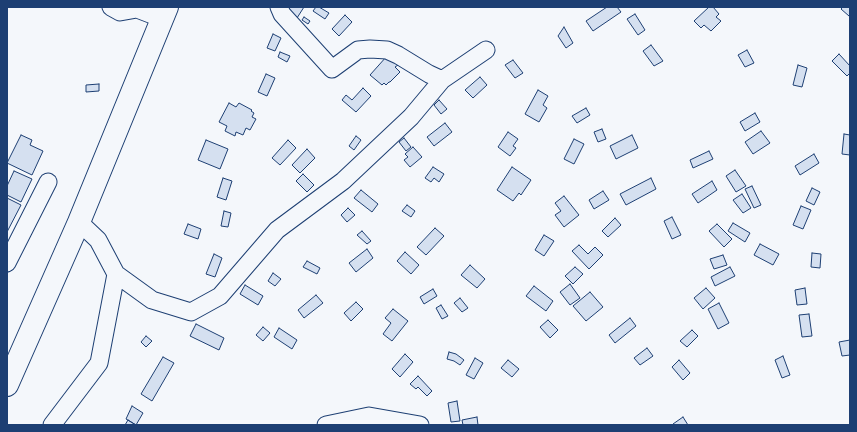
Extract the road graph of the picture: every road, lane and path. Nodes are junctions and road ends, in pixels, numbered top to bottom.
1 (111, 7) edge
2 (279, 7) edge
3 (165, 13) edge
4 (486, 50) dead end
5 (442, 80) junction
6 (48, 182) dead end
7 (79, 222) junction
8 (7, 263) edge
9 (116, 274) junction
10 (7, 385) edge
11 (52, 425) edge
12 (326, 425) edge
13 (420, 425) edge

1 - 3 street
2 - 5 street
3 - 7 main road
4 - 5 street
5 - 9 street
6 - 8 street
7 - 9 street
7 - 10 main road
9 - 11 street
12 - 13 street

